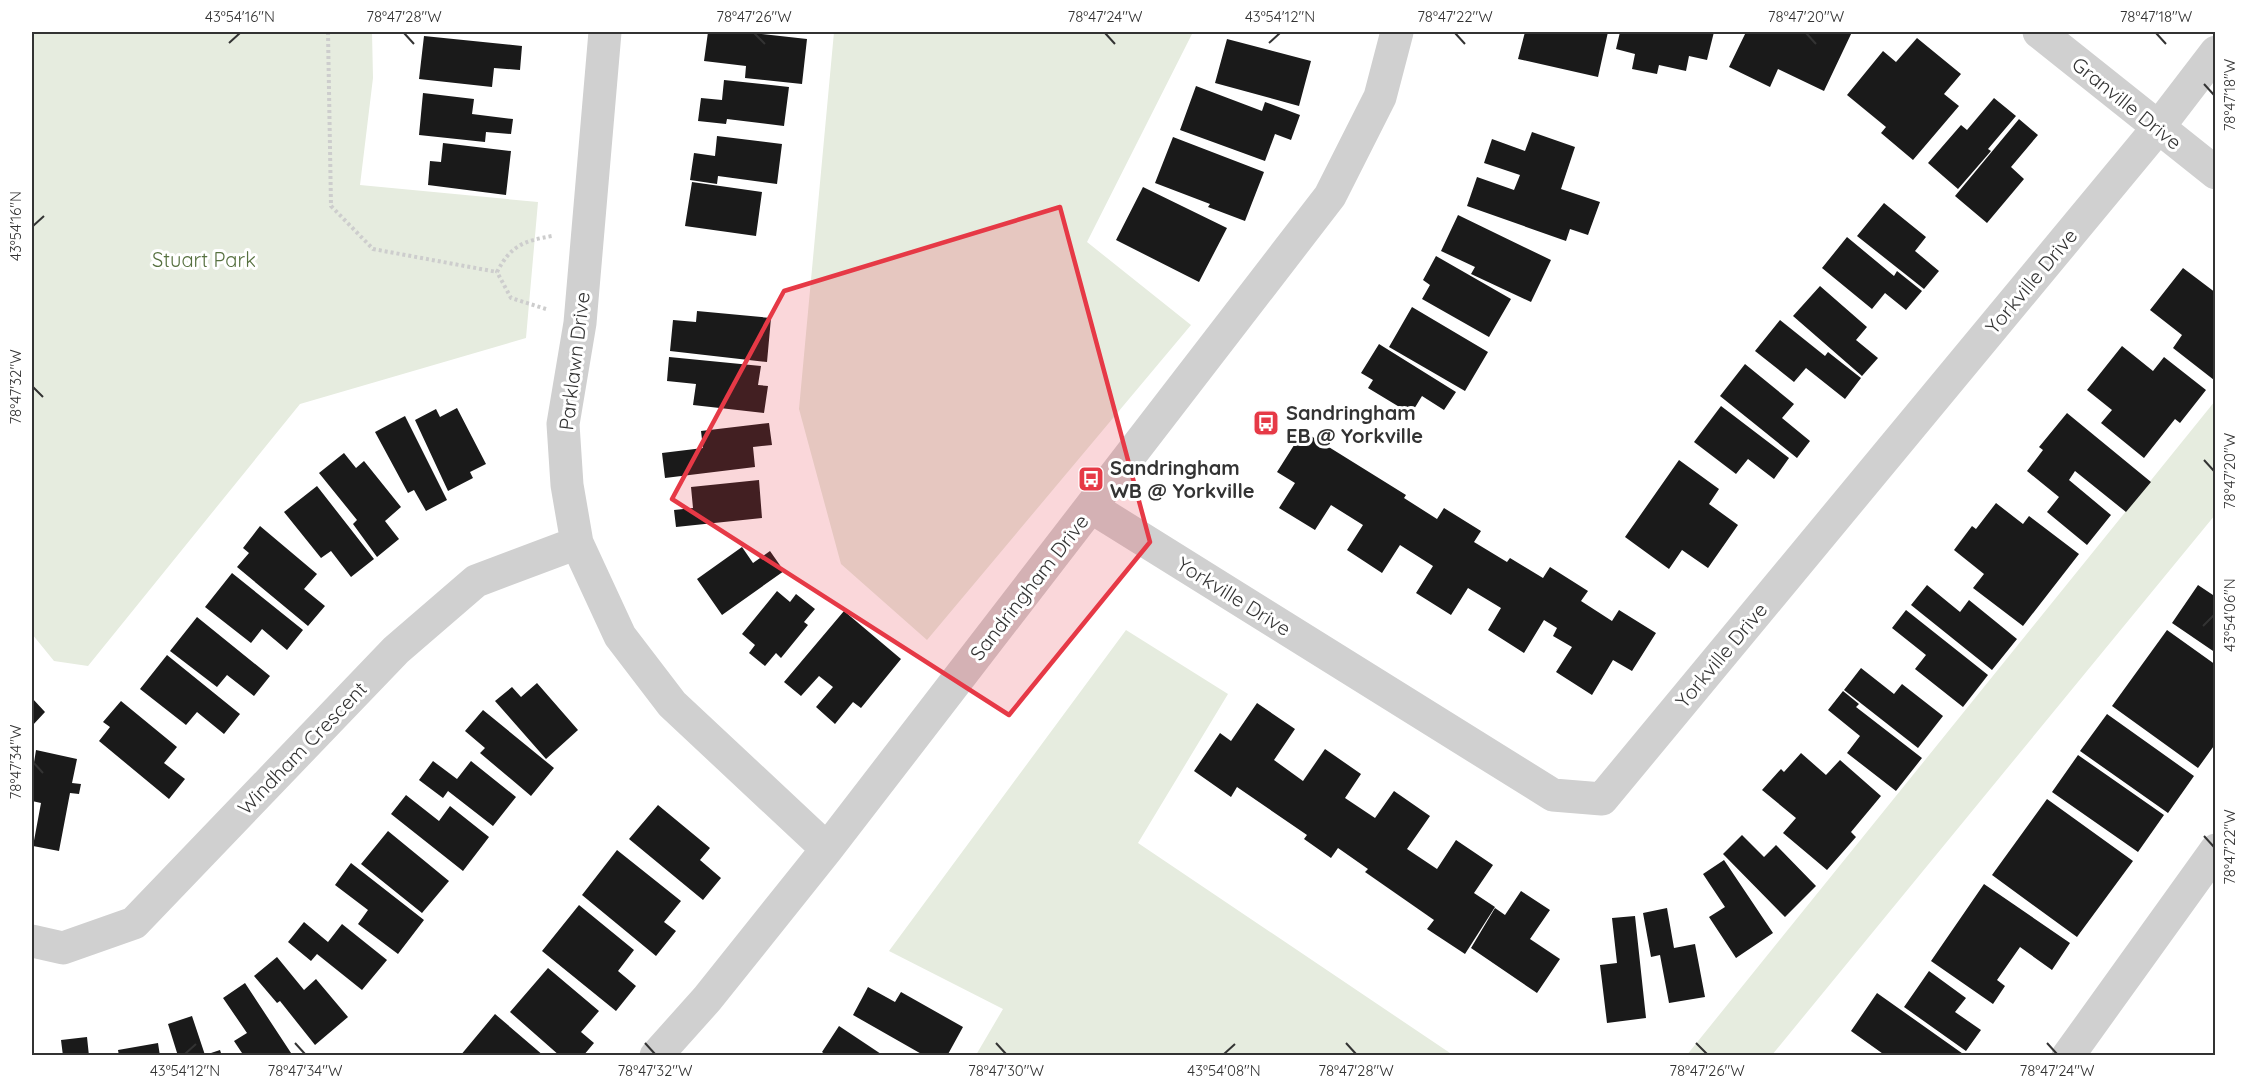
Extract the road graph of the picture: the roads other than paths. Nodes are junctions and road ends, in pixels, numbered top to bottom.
1 (605, 32) edge
2 (1397, 32) edge
3 (2039, 32) edge
4 (2216, 52) edge
5 (2157, 129) junction
6 (2216, 173) edge
7 (1091, 507) junction
8 (577, 543) junction
9 (827, 849) junction
10 (2216, 850) edge
11 (32, 941) edge
12 (656, 1056) edge
13 (2068, 1056) edge

1 - 8 street, Parklawn Drive
2 - 7 street, Sandringham Drive
3 - 5 street, Granville Drive
4 - 5 street, Yorkville Drive
5 - 6 street, Granville Drive
5 - 7 street, Yorkville Drive
7 - 9 street, Sandringham Drive
8 - 9 street, Parklawn Drive
8 - 11 street, Windham Crescent
9 - 12 street, Sandringham Drive
10 - 13 street

